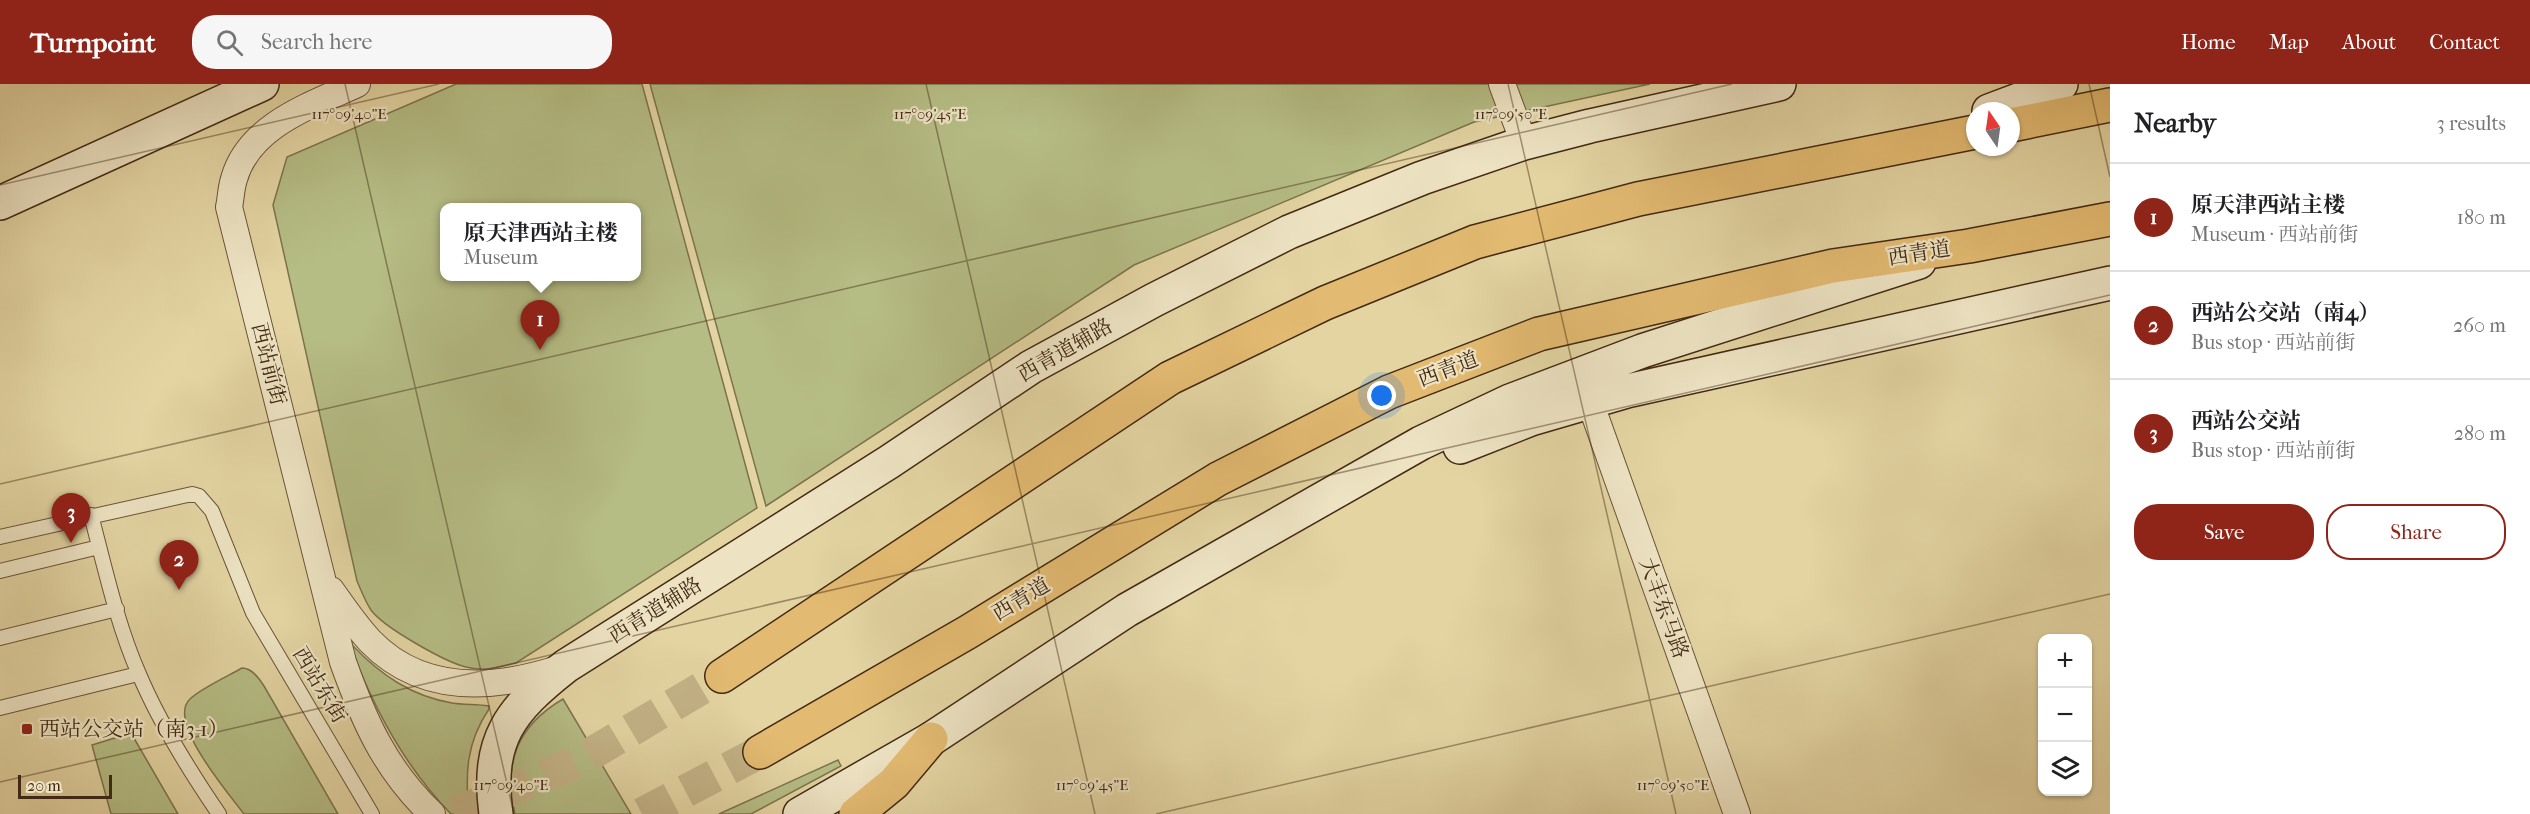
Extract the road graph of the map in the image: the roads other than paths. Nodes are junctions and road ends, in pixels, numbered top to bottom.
1 (262, 84) edge
2 (357, 84) edge
3 (1502, 84) edge
4 (1779, 84) edge
5 (2061, 84) edge
6 (2013, 102) edge
7 (2110, 105) edge
8 (1966, 119) edge
9 (2020, 123) edge
10 (1966, 134) edge
11 (1524, 143) junction
12 (1888, 149) junction
13 (0, 202) edge
14 (2110, 219) edge
15 (1969, 246) junction
16 (2110, 283) edge
17 (1590, 402) junction
18 (1323, 499) junction
19 (91, 515) junction
20 (0, 537) edge
21 (99, 547) junction
22 (0, 572) edge
23 (321, 578) junction
24 (117, 609) junction
25 (0, 638) edge
26 (566, 666) junction
27 (138, 674) junction
28 (722, 676) tunnel mouth
29 (0, 708) edge
30 (931, 739) junction
31 (760, 752) tunnel mouth
32 (219, 814) edge
33 (372, 814) edge
34 (432, 814) edge
35 (495, 814) edge
36 (800, 814) edge
37 (856, 814) edge
38 (1737, 814) edge

1 - 13 street
2 - 23 street, 西站前街
3 - 11 street
4 - 11 street, 西青道辅路
5 - 6 street
7 - 9 main road
8 - 12 street
10 - 12 main road
11 - 26 street, 西青道辅路
12 - 28 main road
14 - 15 main road, 西青道
15 - 18 street
15 - 31 main road, 西青道
16 - 17 street
17 - 18 street
17 - 38 street, 大丰东马路
18 - 30 street
19 - 20 lane
19 - 21 lane
19 - 33 lane, 西站东街
21 - 22 lane
21 - 24 lane
23 - 26 street
23 - 34 street, 西站前街
24 - 25 lane
24 - 27 lane
26 - 35 street, 西青道辅路
27 - 29 lane
27 - 32 lane
30 - 36 street
30 - 37 main road

